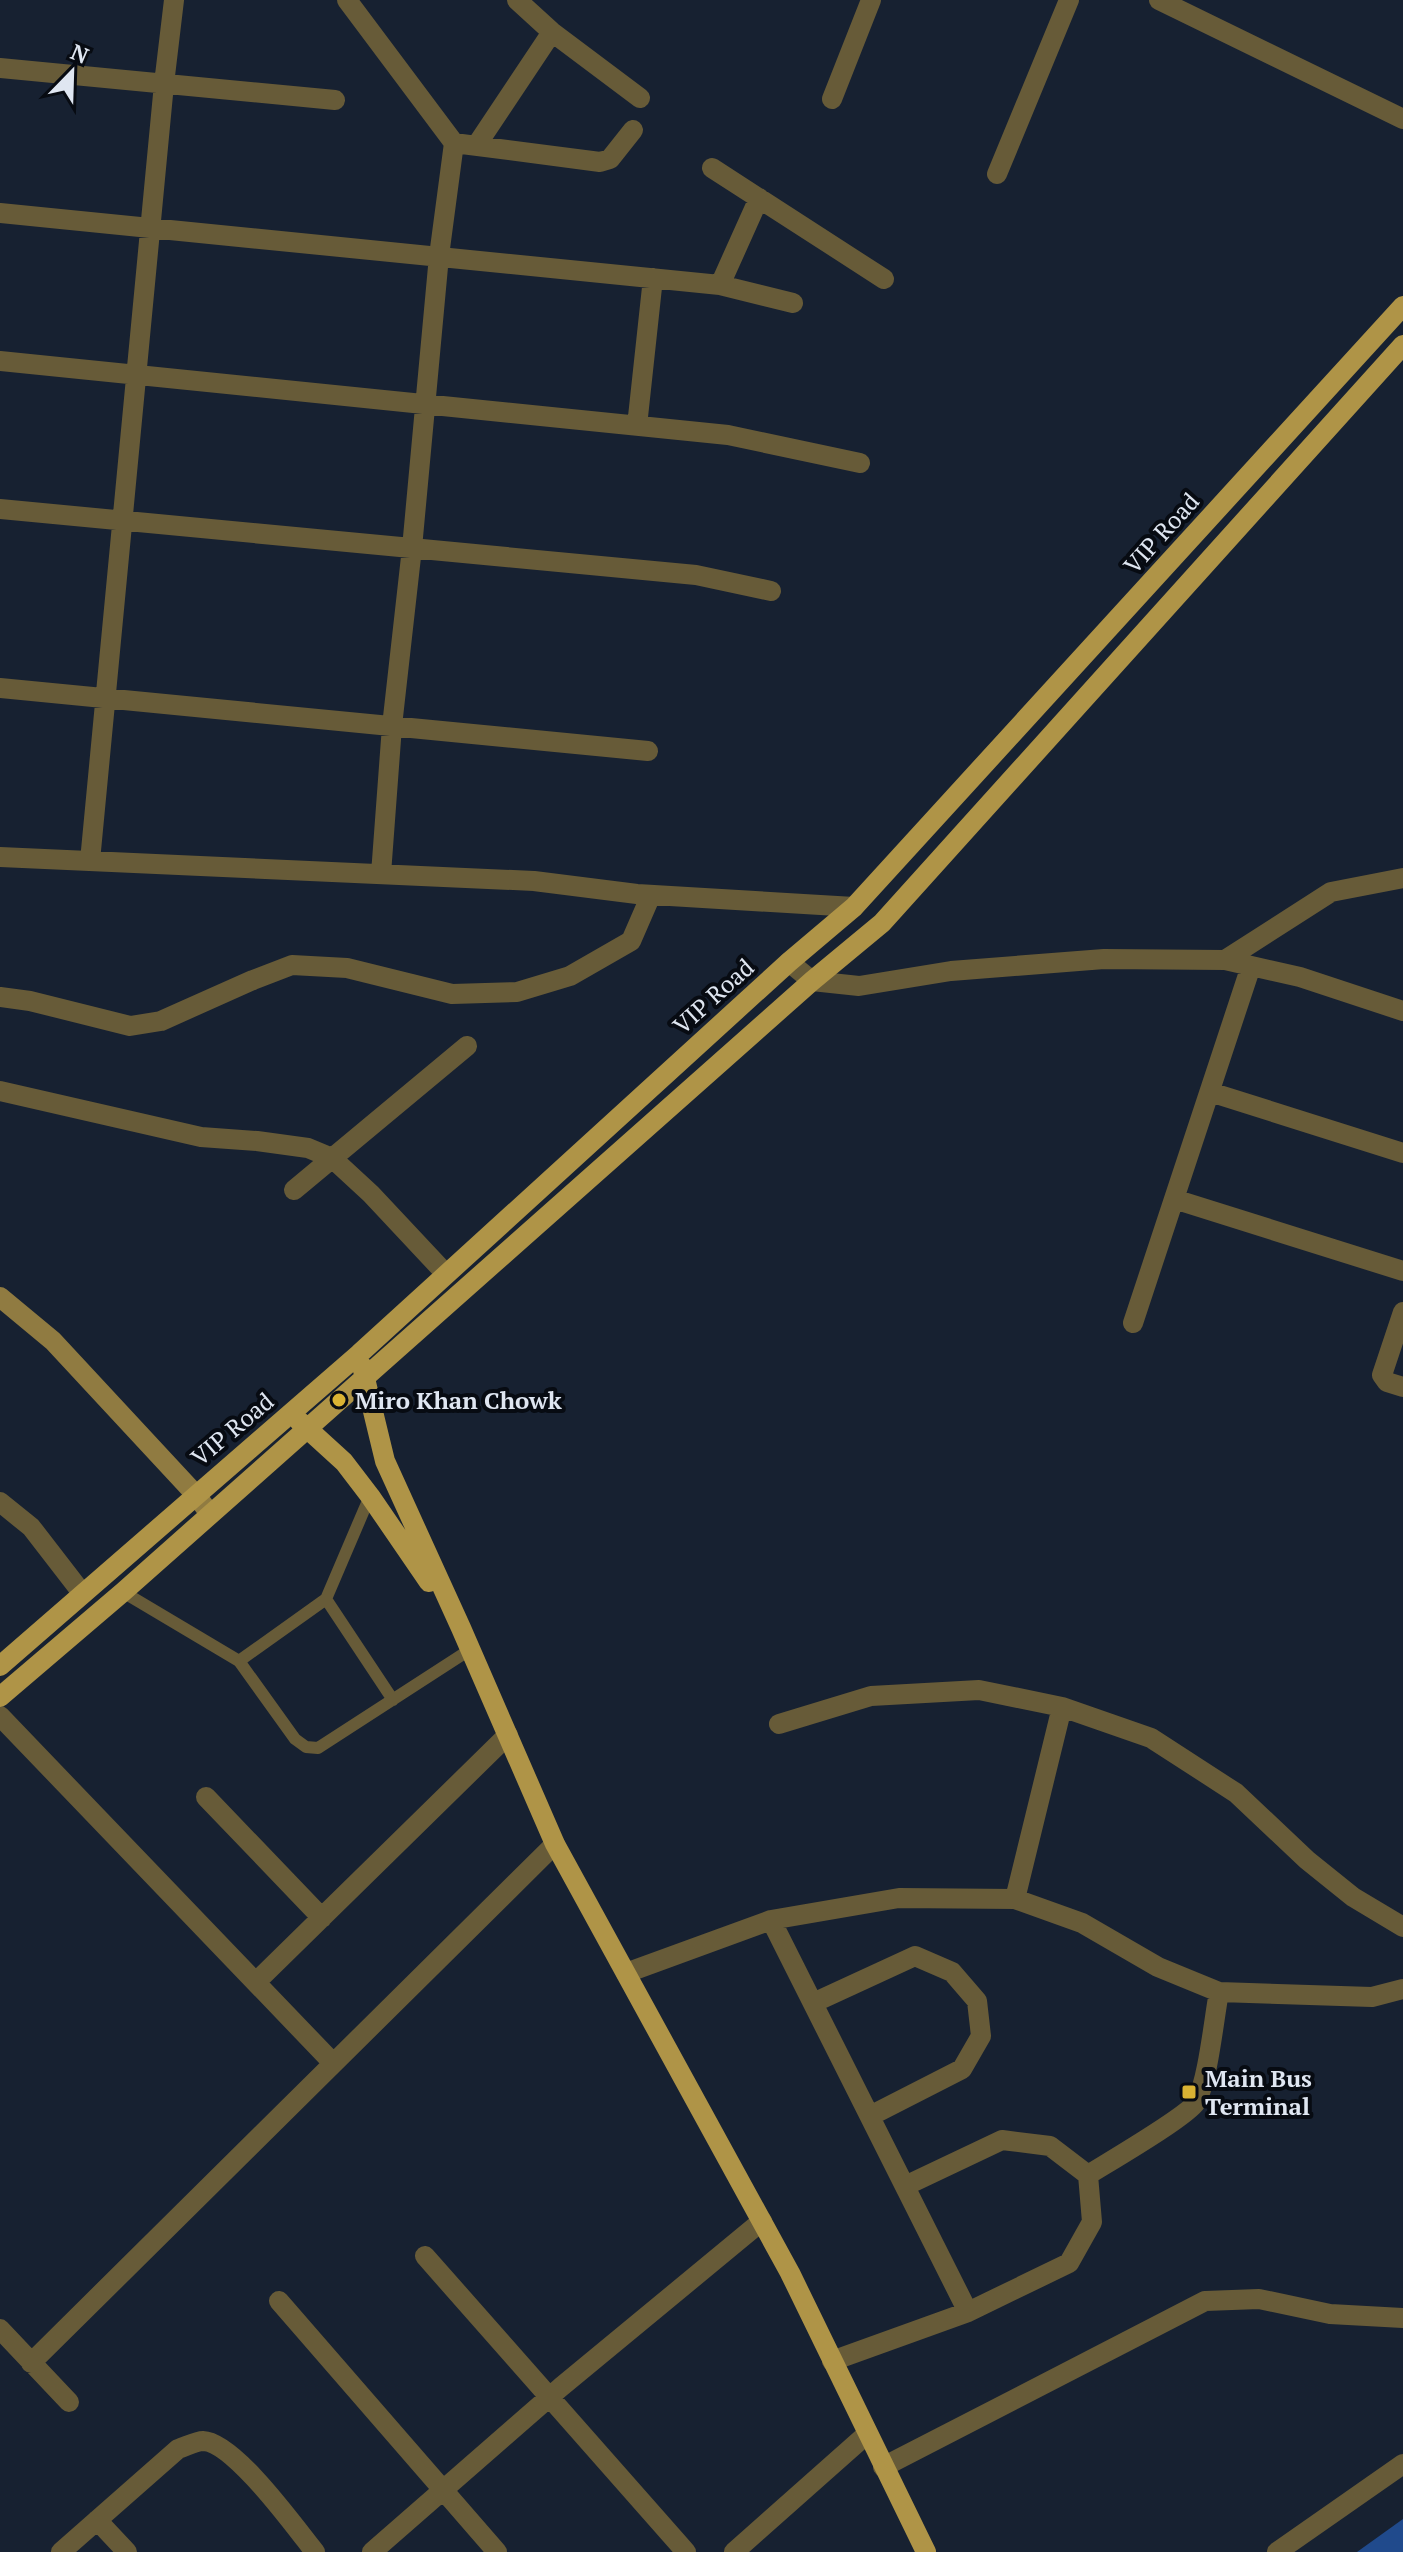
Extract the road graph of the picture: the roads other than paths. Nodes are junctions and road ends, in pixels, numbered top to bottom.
1 (174, 0) edge
2 (347, 0) edge
3 (517, 0) edge
4 (870, 0) edge
5 (1069, 0) edge
6 (1159, 0) edge
7 (552, 32) junction
8 (0, 68) edge
9 (164, 84) junction
10 (640, 98) dead end
11 (832, 99) dead end
12 (335, 100) dead end
13 (1403, 119) edge
14 (633, 130) dead end
15 (454, 143) junction
16 (476, 146) junction
17 (712, 168) dead end
18 (997, 174) dead end
19 (759, 198) junction
20 (0, 213) edge
21 (150, 228) junction
22 (439, 256) junction
23 (653, 278) junction
24 (884, 279) dead end
25 (720, 285) junction
26 (793, 303) dead end
27 (1403, 306) edge
28 (1403, 345) edge
29 (0, 361) edge
30 (136, 375) junction
31 (425, 404) junction
32 (637, 426) junction
33 (860, 463) dead end
34 (0, 509) edge
35 (122, 520) junction
36 (412, 548) junction
37 (771, 591) dead end
38 (0, 688) edge
39 (105, 698) junction
40 (392, 726) junction
41 (648, 751) dead end
42 (0, 857) edge
43 (90, 861) junction
44 (381, 874) junction
45 (1403, 878) edge
46 (651, 895) junction
47 (854, 907) junction
48 (1225, 960) junction
49 (789, 962) junction
50 (1251, 966) junction
51 (812, 981) junction
52 (0, 997) edge
53 (1403, 1011) edge
54 (467, 1046) dead end
55 (0, 1091) edge
56 (1210, 1092) junction
57 (1403, 1153) edge
58 (332, 1158) junction
59 (294, 1190) dead end
60 (1174, 1199) junction
61 (1403, 1271) edge
62 (446, 1274) junction
63 (0, 1297) edge
64 (1403, 1312) edge
65 (1133, 1323) dead end
66 (359, 1354) junction
67 (365, 1377) junction
68 (1403, 1387) edge
69 (291, 1413) junction
70 (307, 1428) junction
71 (196, 1495) junction
72 (370, 1496) junction
73 (0, 1502) edge
74 (210, 1514) junction
75 (123, 1592) junction
76 (82, 1593) junction
77 (326, 1599) junction
78 (461, 1628) junction
79 (471, 1649) junction
80 (239, 1661) junction
81 (0, 1666) edge
82 (0, 1697) edge
83 (393, 1700) junction
84 (1062, 1707) junction
85 (0, 1716) edge
86 (779, 1724) dead end
87 (508, 1735) junction
88 (206, 1797) dead end
89 (555, 1844) junction
90 (1015, 1899) junction
91 (322, 1918) junction
92 (771, 1920) junction
93 (1403, 1927) edge
94 (626, 1973) junction
95 (256, 1982) junction
96 (1403, 1989) edge
97 (1219, 1992) junction
98 (813, 2003) junction
99 (333, 2063) junction
100 (870, 2116) junction
101 (1088, 2175) junction
102 (905, 2186) junction
103 (762, 2221) junction
104 (425, 2256) dead end
105 (279, 2301) dead end
106 (968, 2312) junction
107 (1403, 2318) edge
108 (0, 2329) edge
109 (832, 2361) junction
110 (31, 2363) junction
111 (551, 2396) junction
112 (69, 2402) dead end
113 (867, 2434) junction
114 (1403, 2464) edge
115 (883, 2467) junction
116 (445, 2489) junction
117 (97, 2520) junction
118 (61, 2552) edge
119 (127, 2552) edge
120 (315, 2552) edge
121 (372, 2552) edge
122 (497, 2552) edge
123 (686, 2552) edge
124 (734, 2552) edge
125 (926, 2552) edge
126 (1277, 2552) edge

1 - 9 street
2 - 15 street
3 - 7 street
4 - 11 street
5 - 18 street
6 - 13 street
7 - 10 street
7 - 16 street
8 - 9 street
9 - 12 street
9 - 21 street
14 - 16 street
15 - 16 street
15 - 22 street
17 - 19 street
19 - 24 street
19 - 25 street
20 - 21 street
21 - 22 street
21 - 30 street
22 - 23 street
22 - 31 street
23 - 25 street
23 - 32 street
25 - 26 street
27 - 47 main road, VIP Road
28 - 51 main road, VIP Road
29 - 30 street
30 - 31 street
30 - 35 street
31 - 32 street
31 - 36 street
32 - 33 street
34 - 35 street
35 - 36 street
35 - 39 street
36 - 37 street
36 - 40 street
38 - 39 street
39 - 40 street
39 - 43 street
40 - 41 street
40 - 44 street
42 - 43 street
43 - 44 street
44 - 46 street
45 - 48 street
46 - 47 street
46 - 52 street
47 - 49 main road, VIP Road
48 - 50 street
48 - 51 street
49 - 51 street
49 - 62 main road, VIP Road
50 - 53 street
50 - 56 street
51 - 67 main road, VIP Road
54 - 58 street
55 - 58 street
56 - 57 street
56 - 60 street
58 - 59 street
58 - 62 street
60 - 61 street
60 - 65 street
62 - 66 main road, VIP Road
63 - 71 main road
64 - 68 street
66 - 67 main road
66 - 69 main road, VIP Road
67 - 70 main road, VIP Road
67 - 78 main road
69 - 70 main road
69 - 71 main road, VIP Road
70 - 72 main road
70 - 74 main road, VIP Road
71 - 74 main road
71 - 76 main road, VIP Road
72 - 77 lane
72 - 78 main road
73 - 76 street
74 - 75 main road, VIP Road
75 - 80 lane
75 - 82 main road, VIP Road
76 - 81 main road, VIP Road
77 - 80 lane
77 - 83 lane
78 - 79 main road
79 - 83 lane
79 - 87 main road
80 - 83 lane
84 - 86 street
84 - 90 street
84 - 93 street
85 - 95 street
87 - 89 main road
87 - 91 street
88 - 91 street
89 - 94 main road
89 - 99 street
90 - 92 street
90 - 97 street
91 - 95 street
92 - 94 street
92 - 98 street
94 - 103 main road
95 - 99 street
96 - 97 street
97 - 101 street
98 - 100 street
98 - 100 street
99 - 110 street
100 - 102 street
101 - 102 street
101 - 106 street
102 - 106 street
103 - 109 main road
103 - 111 street
104 - 111 street
105 - 116 street
106 - 109 street
107 - 115 street
108 - 110 street
109 - 113 main road
110 - 112 street
111 - 116 street
111 - 123 street
113 - 115 main road
113 - 124 street
114 - 126 street
115 - 125 main road
116 - 121 street
116 - 122 street
117 - 118 street
117 - 119 street
117 - 120 street

